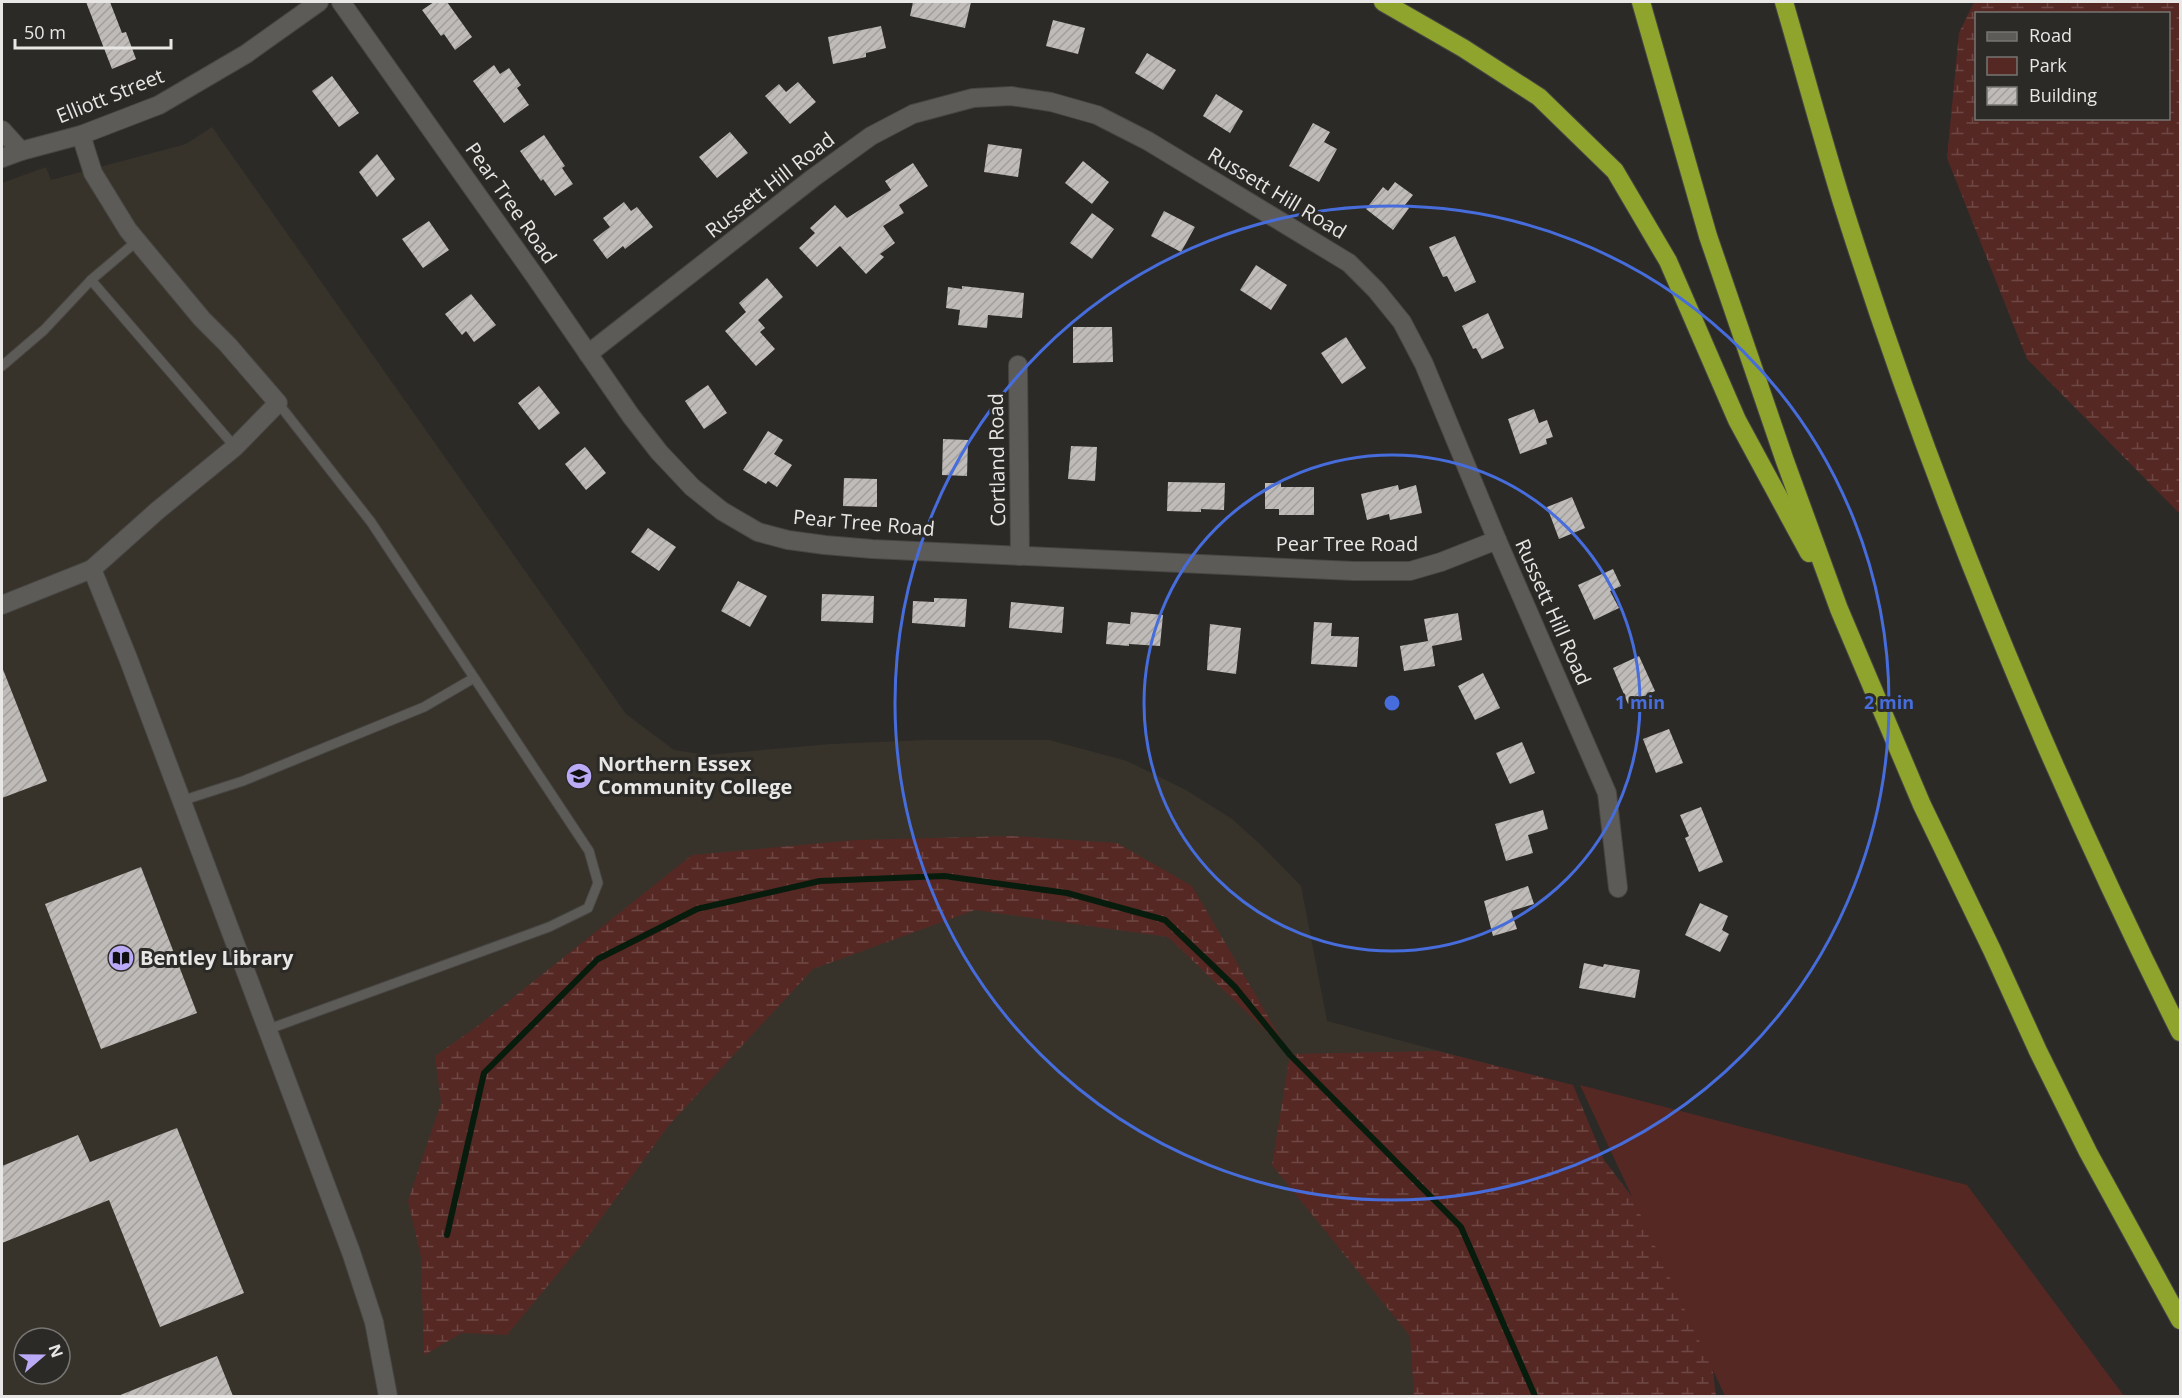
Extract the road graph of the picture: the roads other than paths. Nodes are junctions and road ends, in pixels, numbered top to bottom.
1 (319, 2) edge
2 (341, 2) edge
3 (1383, 2) edge
4 (1641, 2) edge
5 (1784, 2) edge
6 (2, 130) edge
7 (81, 135) junction
8 (21, 151) junction
9 (2, 158) edge
10 (137, 241) junction
11 (91, 280) junction
12 (588, 354) junction
13 (1018, 364) dead end
14 (2, 366) edge
15 (278, 404) junction
16 (235, 447) junction
17 (1497, 540) junction
18 (1020, 556) junction
19 (92, 569) junction
20 (2, 605) edge
21 (1839, 609) junction
22 (474, 678) junction
23 (181, 801) junction
24 (1617, 888) dead end
25 (268, 1029) junction
26 (2181, 1032) edge
27 (2181, 1320) edge
28 (388, 1396) edge

1 - 7 street, Elliott Street
2 - 12 street, Pear Tree Road
3 - 21 highway
4 - 21 highway
5 - 26 highway
6 - 8 street
7 - 8 street, Elliott Street
7 - 10 street
8 - 9 street, Elliott Street
10 - 11 lane
10 - 15 street
11 - 14 lane
11 - 16 lane
12 - 17 street, Russett Hill Road
12 - 18 street, Pear Tree Road
13 - 18 street, Cortland Road
15 - 16 street
15 - 22 lane
16 - 19 street
17 - 18 street, Pear Tree Road
17 - 24 street, Russett Hill Road
19 - 20 street
19 - 23 street
21 - 27 highway
22 - 23 lane
22 - 25 lane
23 - 25 street
25 - 28 street

